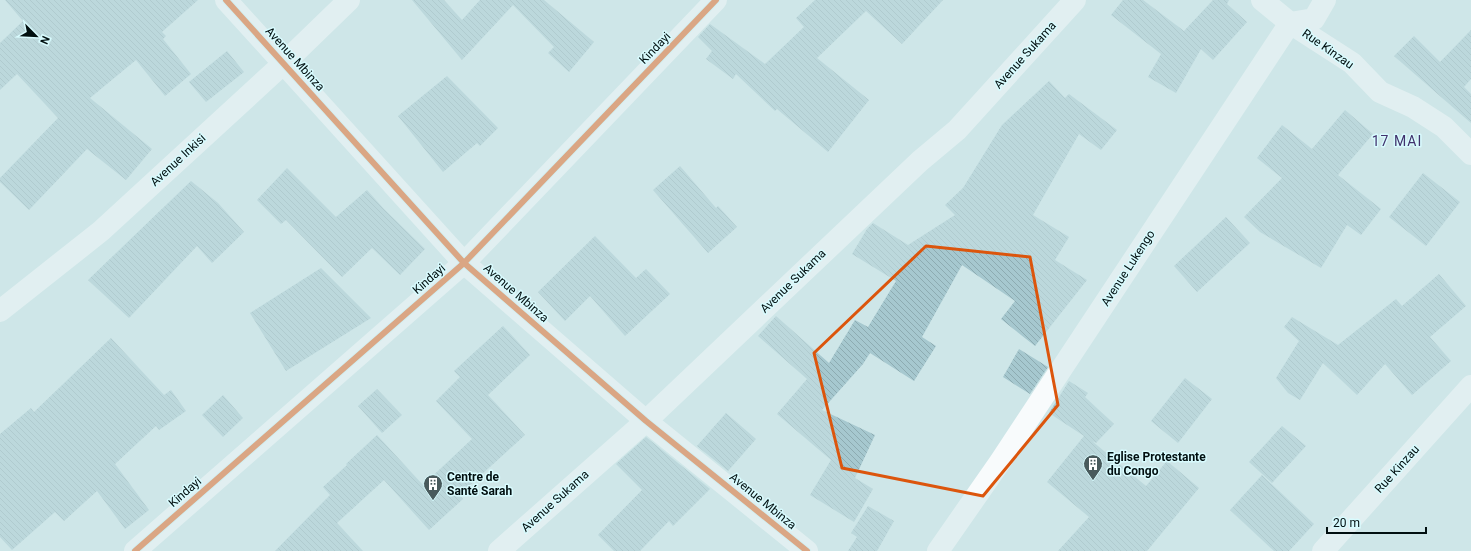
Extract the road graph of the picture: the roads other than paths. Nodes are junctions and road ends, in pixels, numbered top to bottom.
1 (226, 0) edge
2 (349, 0) edge
3 (716, 0) edge
4 (1075, 0) edge
5 (1262, 0) edge
6 (1326, 0) edge
7 (1290, 22) junction
8 (284, 63) junction
9 (1471, 154) edge
10 (464, 263) junction
11 (0, 311) edge
12 (1471, 386) edge
13 (646, 421) junction
14 (135, 551) edge
15 (499, 551) edge
16 (808, 551) edge
17 (938, 551) edge
18 (1323, 551) edge

1 - 8 street, Avenue Mbinza
2 - 8 street, Avenue Inkisi
3 - 10 street, Kindayi
4 - 13 street, Avenue Sukama
5 - 7 street, Rue Kinzau
6 - 7 street
7 - 9 street, Rue Kinzau
7 - 17 street, Avenue Lukengo
8 - 10 street, Avenue Mbinza
8 - 11 street, Avenue Inkisi
10 - 13 street, Avenue Mbinza
10 - 14 street, Kindayi
12 - 18 street, Rue Kinzau
13 - 15 street, Avenue Sukama
13 - 16 street, Avenue Mbinza

